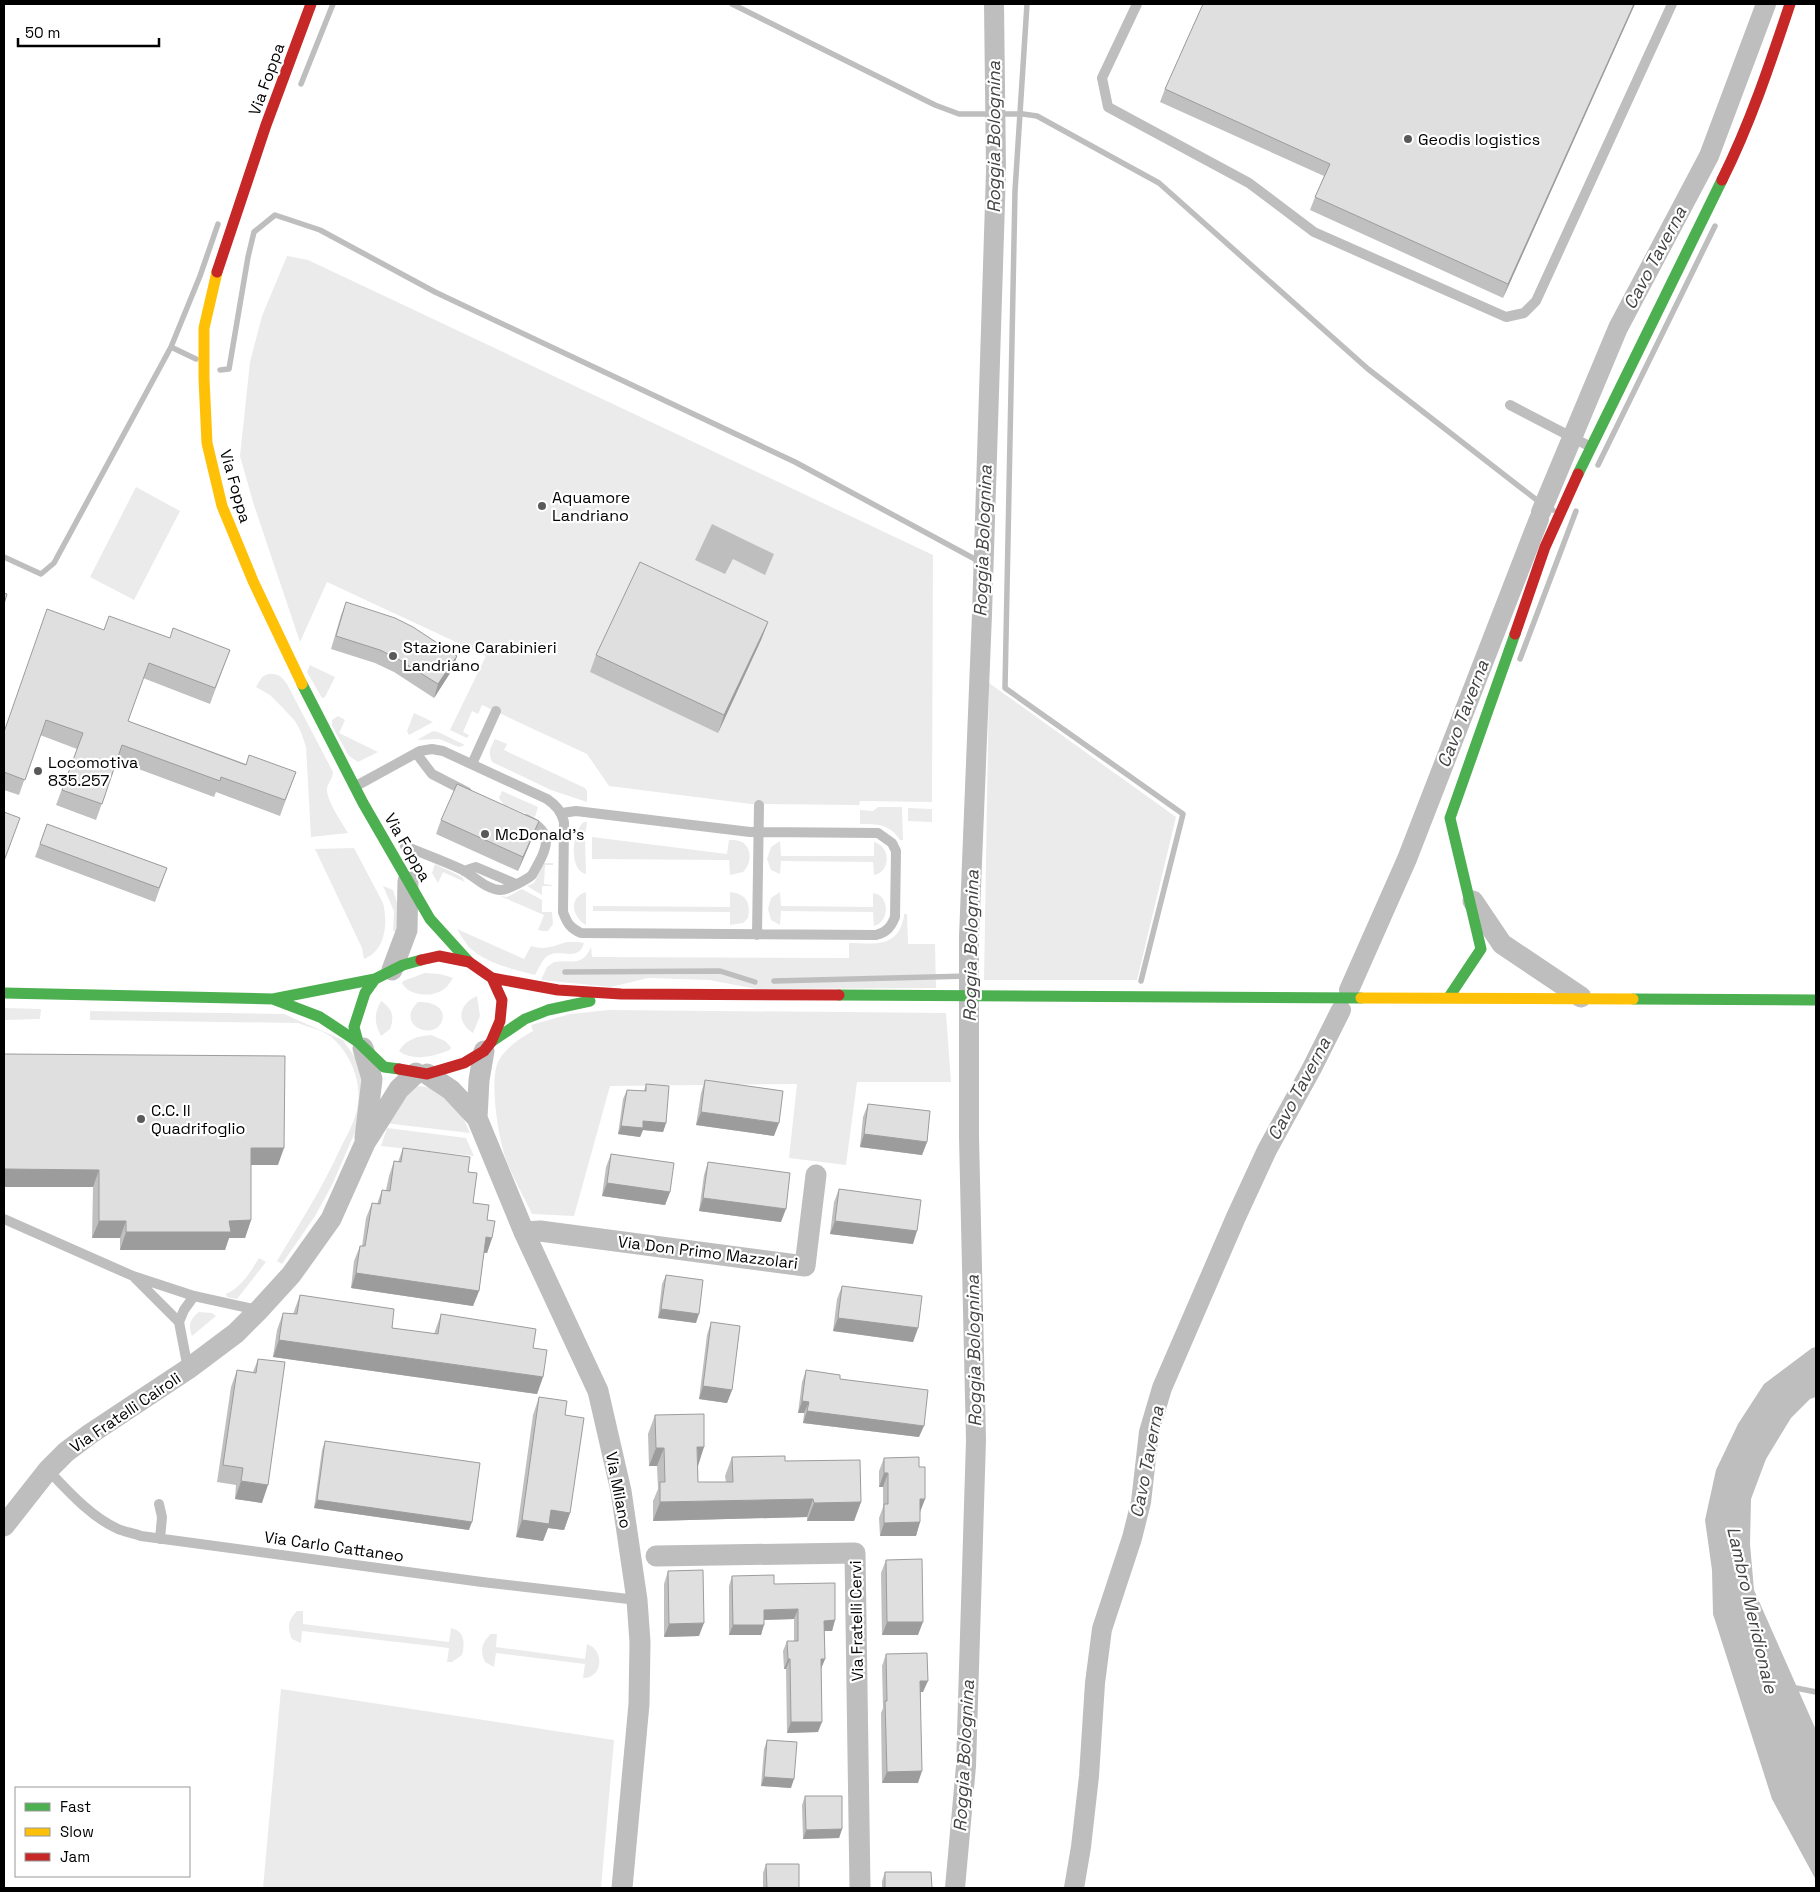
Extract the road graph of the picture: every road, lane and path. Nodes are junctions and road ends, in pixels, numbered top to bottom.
1 (311, 4) edge
2 (1137, 4) edge
3 (1672, 4) edge
4 (1790, 4) edge
5 (1510, 405) dead end
6 (1590, 446) junction
7 (496, 711) dead end
8 (416, 754) junction
9 (472, 764) junction
10 (355, 786) junction
11 (473, 795) edge
12 (759, 805) dead end
13 (562, 813) junction
14 (517, 815) edge
15 (759, 832) junction
16 (405, 846) dead end
17 (408, 881) junction
18 (1466, 891) junction
19 (758, 935) junction
20 (469, 962) junction
21 (383, 974) junction
22 (492, 978) junction
23 (4, 994) edge
24 (620, 994) junction
25 (1449, 997) junction
26 (1581, 997) junction
27 (273, 1000) junction
28 (1816, 1000) edge
29 (360, 1045) junction
30 (488, 1046) junction
31 (422, 1074) junction
32 (477, 1118) junction
33 (365, 1143) junction
34 (816, 1175) dead end
35 (4, 1219) edge
36 (524, 1232) junction
37 (133, 1276) junction
38 (194, 1296) junction
39 (259, 1310) junction
40 (179, 1322) junction
41 (188, 1369) junction
42 (48, 1470) junction
43 (159, 1504) dead end
44 (4, 1526) edge
45 (160, 1539) junction
46 (656, 1556) dead end
47 (637, 1600) junction
48 (622, 1888) edge
49 (860, 1888) edge

1 - 10 main road, Via Foppa
2 - 3 lane
4 - 6 main road
5 - 6 lane
6 - 18 main road
7 - 9 lane
8 - 9 lane
8 - 10 lane
8 - 11 lane
9 - 13 lane
10 - 17 main road, Via Foppa
12 - 15 lane
13 - 15 lane
13 - 19 lane
14 - 16 lane
15 - 19 lane
15 - 19 lane
17 - 20 main road, Via Foppa
17 - 21 street
18 - 25 main road
18 - 26 street
20 - 21 main road
20 - 22 main road
21 - 27 main road
21 - 29 main road
22 - 24 main road
22 - 30 main road
23 - 27 main road
24 - 25 main road
24 - 30 main road
25 - 26 main road
26 - 28 main road
27 - 29 main road
29 - 31 main road
29 - 33 street
30 - 31 main road
30 - 32 street, Via Milano
31 - 32 street, Via Milano
31 - 33 street
32 - 36 street, Via Milano
33 - 39 street, Via Fratelli Cairoli
34 - 36 street, Via Don Primo Mazzolari
35 - 37 lane
36 - 47 street, Via Milano
37 - 38 lane
37 - 40 lane
38 - 39 lane
38 - 40 lane
39 - 41 street, Via Fratelli Cairoli
40 - 41 lane
41 - 42 street, Via Fratelli Cairoli
42 - 44 street, Via Fratelli Cairoli
42 - 45 lane, Via Carlo Cattaneo
43 - 45 lane
45 - 47 lane, Via Carlo Cattaneo
46 - 49 street, Via Fratelli Cervi
47 - 48 street, Via Milano

